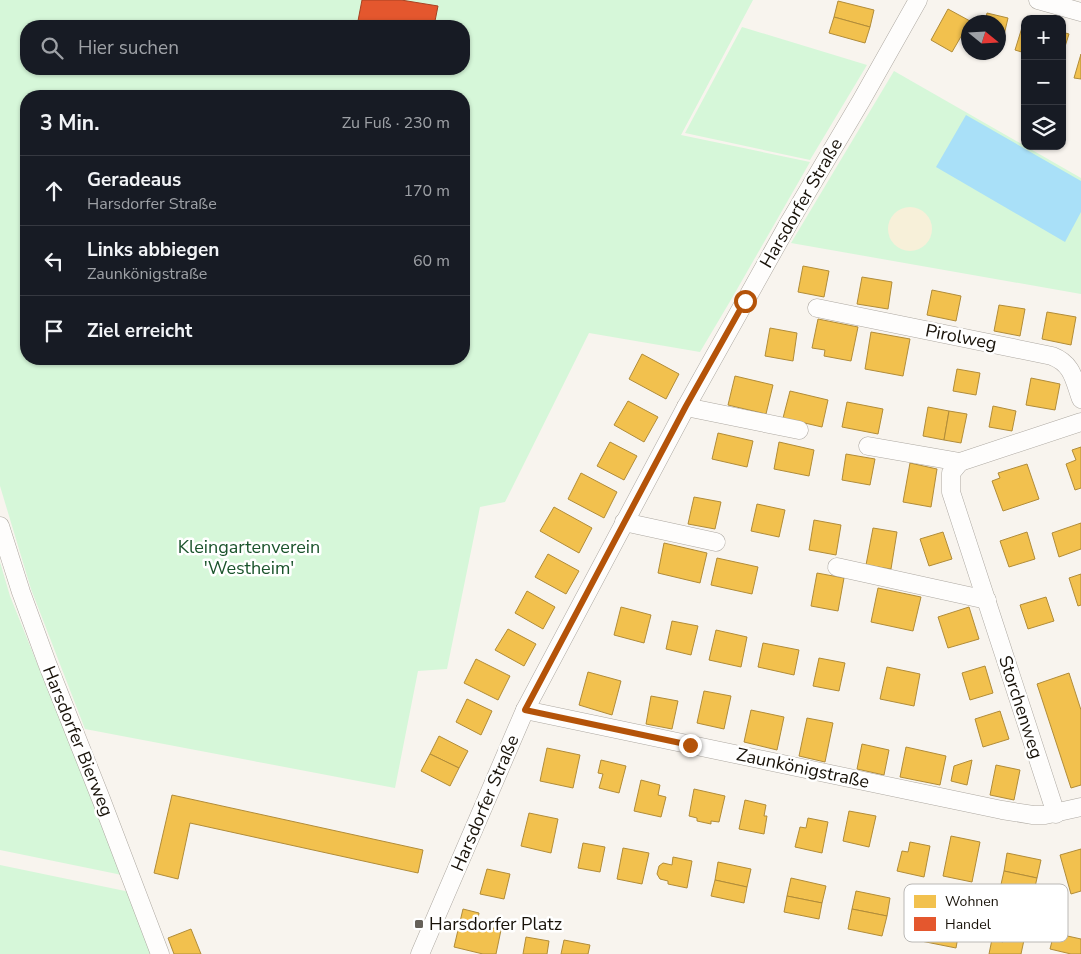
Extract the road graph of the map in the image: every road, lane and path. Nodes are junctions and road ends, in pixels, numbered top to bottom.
1 (918, 0) edge
2 (1038, 0) edge
3 (1081, 12) edge
4 (817, 308) dead end
5 (1081, 399) edge
6 (686, 406) junction
7 (1081, 422) edge
8 (799, 430) dead end
9 (868, 446) dead end
10 (960, 462) junction
11 (624, 522) junction
12 (0, 526) edge
13 (716, 542) dead end
14 (837, 567) dead end
15 (986, 600) junction
16 (525, 710) junction
17 (1081, 807) edge
18 (1056, 814) junction
19 (160, 954) edge
20 (420, 954) edge

1 - 6 street, Harsdorfer Straße
2 - 3 street
4 - 5 street, Pirolweg
6 - 8 street
6 - 11 street, Harsdorfer Straße
7 - 10 street
9 - 10 street
10 - 15 street, Storchenweg
11 - 13 street
11 - 16 street, Harsdorfer Straße
12 - 19 street, Harsdorfer Bierweg
14 - 15 street
15 - 18 street, Storchenweg
16 - 18 street, Zaunkönigstraße
16 - 20 street, Harsdorfer Straße
17 - 18 street, Zaunkönigstraße

